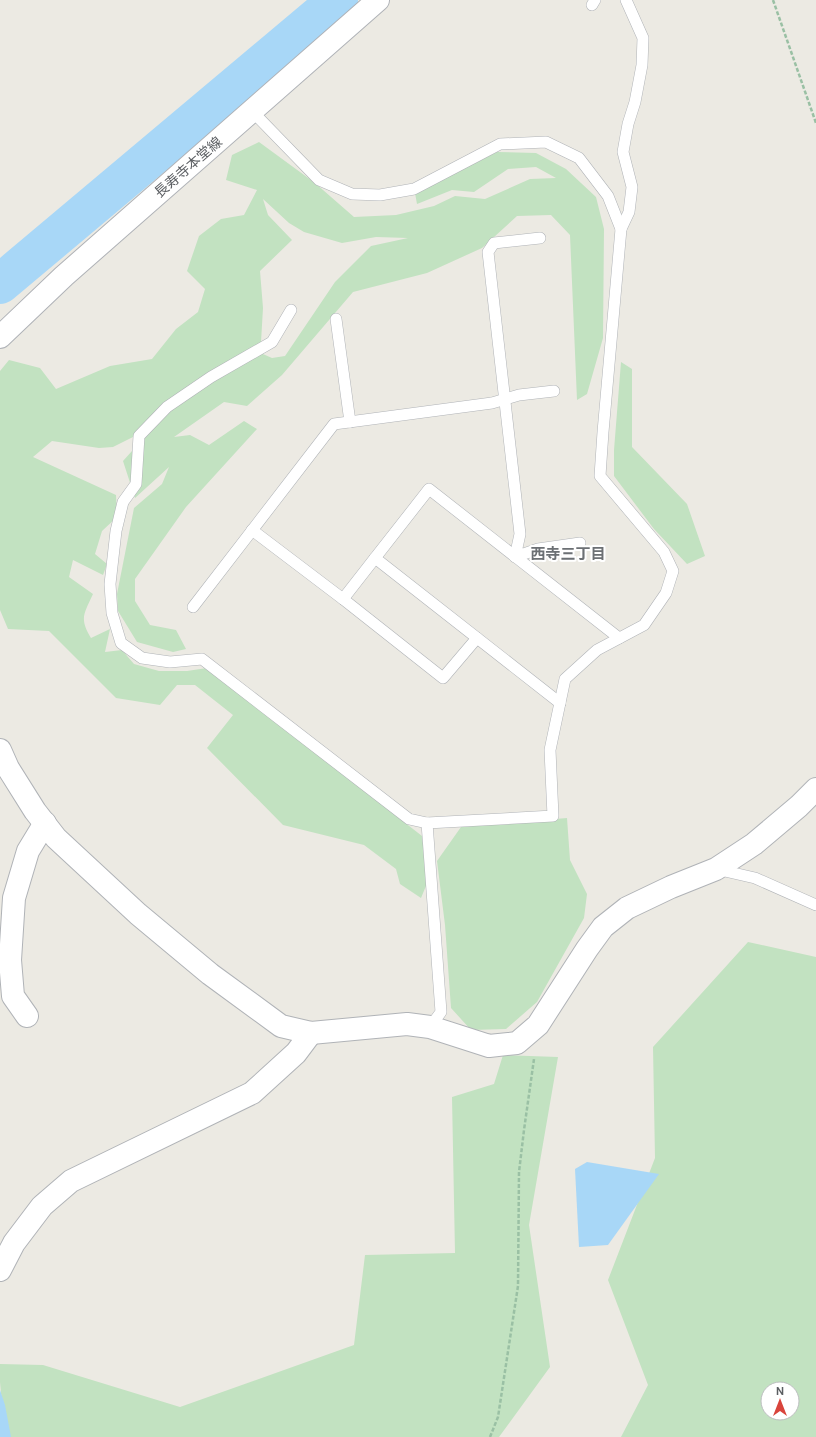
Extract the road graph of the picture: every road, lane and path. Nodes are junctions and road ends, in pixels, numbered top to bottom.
1 (378, 0) edge
2 (626, 0) edge
3 (773, 0) edge
4 (252, 111) junction
5 (816, 123) edge
6 (621, 229) junction
7 (540, 238) dead end
8 (291, 310) dead end
9 (336, 319) dead end
10 (0, 337) edge
11 (554, 391) dead end
12 (505, 399) junction
13 (350, 422) junction
14 (252, 530) junction
15 (580, 543) dead end
16 (515, 556) junction
17 (375, 558) junction
18 (343, 599) junction
19 (193, 607) dead end
20 (477, 638) junction
21 (620, 638) junction
22 (560, 703) junction
23 (0, 750) edge
24 (816, 789) edge
25 (45, 823) junction
26 (427, 823) junction
27 (716, 869) junction
28 (816, 905) edge
29 (27, 1016) dead end
30 (538, 1025) junction
31 (430, 1027) junction
32 (311, 1033) junction
33 (0, 1270) edge
34 (490, 1437) edge

1 - 4 street, 長寿寺本堂線
2 - 6 lane
3 - 5 path
4 - 6 lane
4 - 10 street, 長寿寺本堂線
6 - 21 lane
7 - 12 lane
8 - 26 lane
9 - 13 lane
11 - 12 lane
12 - 13 lane
12 - 16 lane
13 - 14 lane
14 - 18 lane
14 - 19 lane
15 - 16 lane
16 - 17 lane
16 - 21 lane
17 - 18 lane
17 - 20 lane
18 - 20 lane
20 - 22 lane
21 - 22 lane
22 - 26 lane
23 - 25 street
24 - 27 street
25 - 29 street
25 - 32 street
26 - 31 lane
27 - 28 lane
27 - 30 street
30 - 31 street
30 - 34 path
31 - 32 street
32 - 33 street

